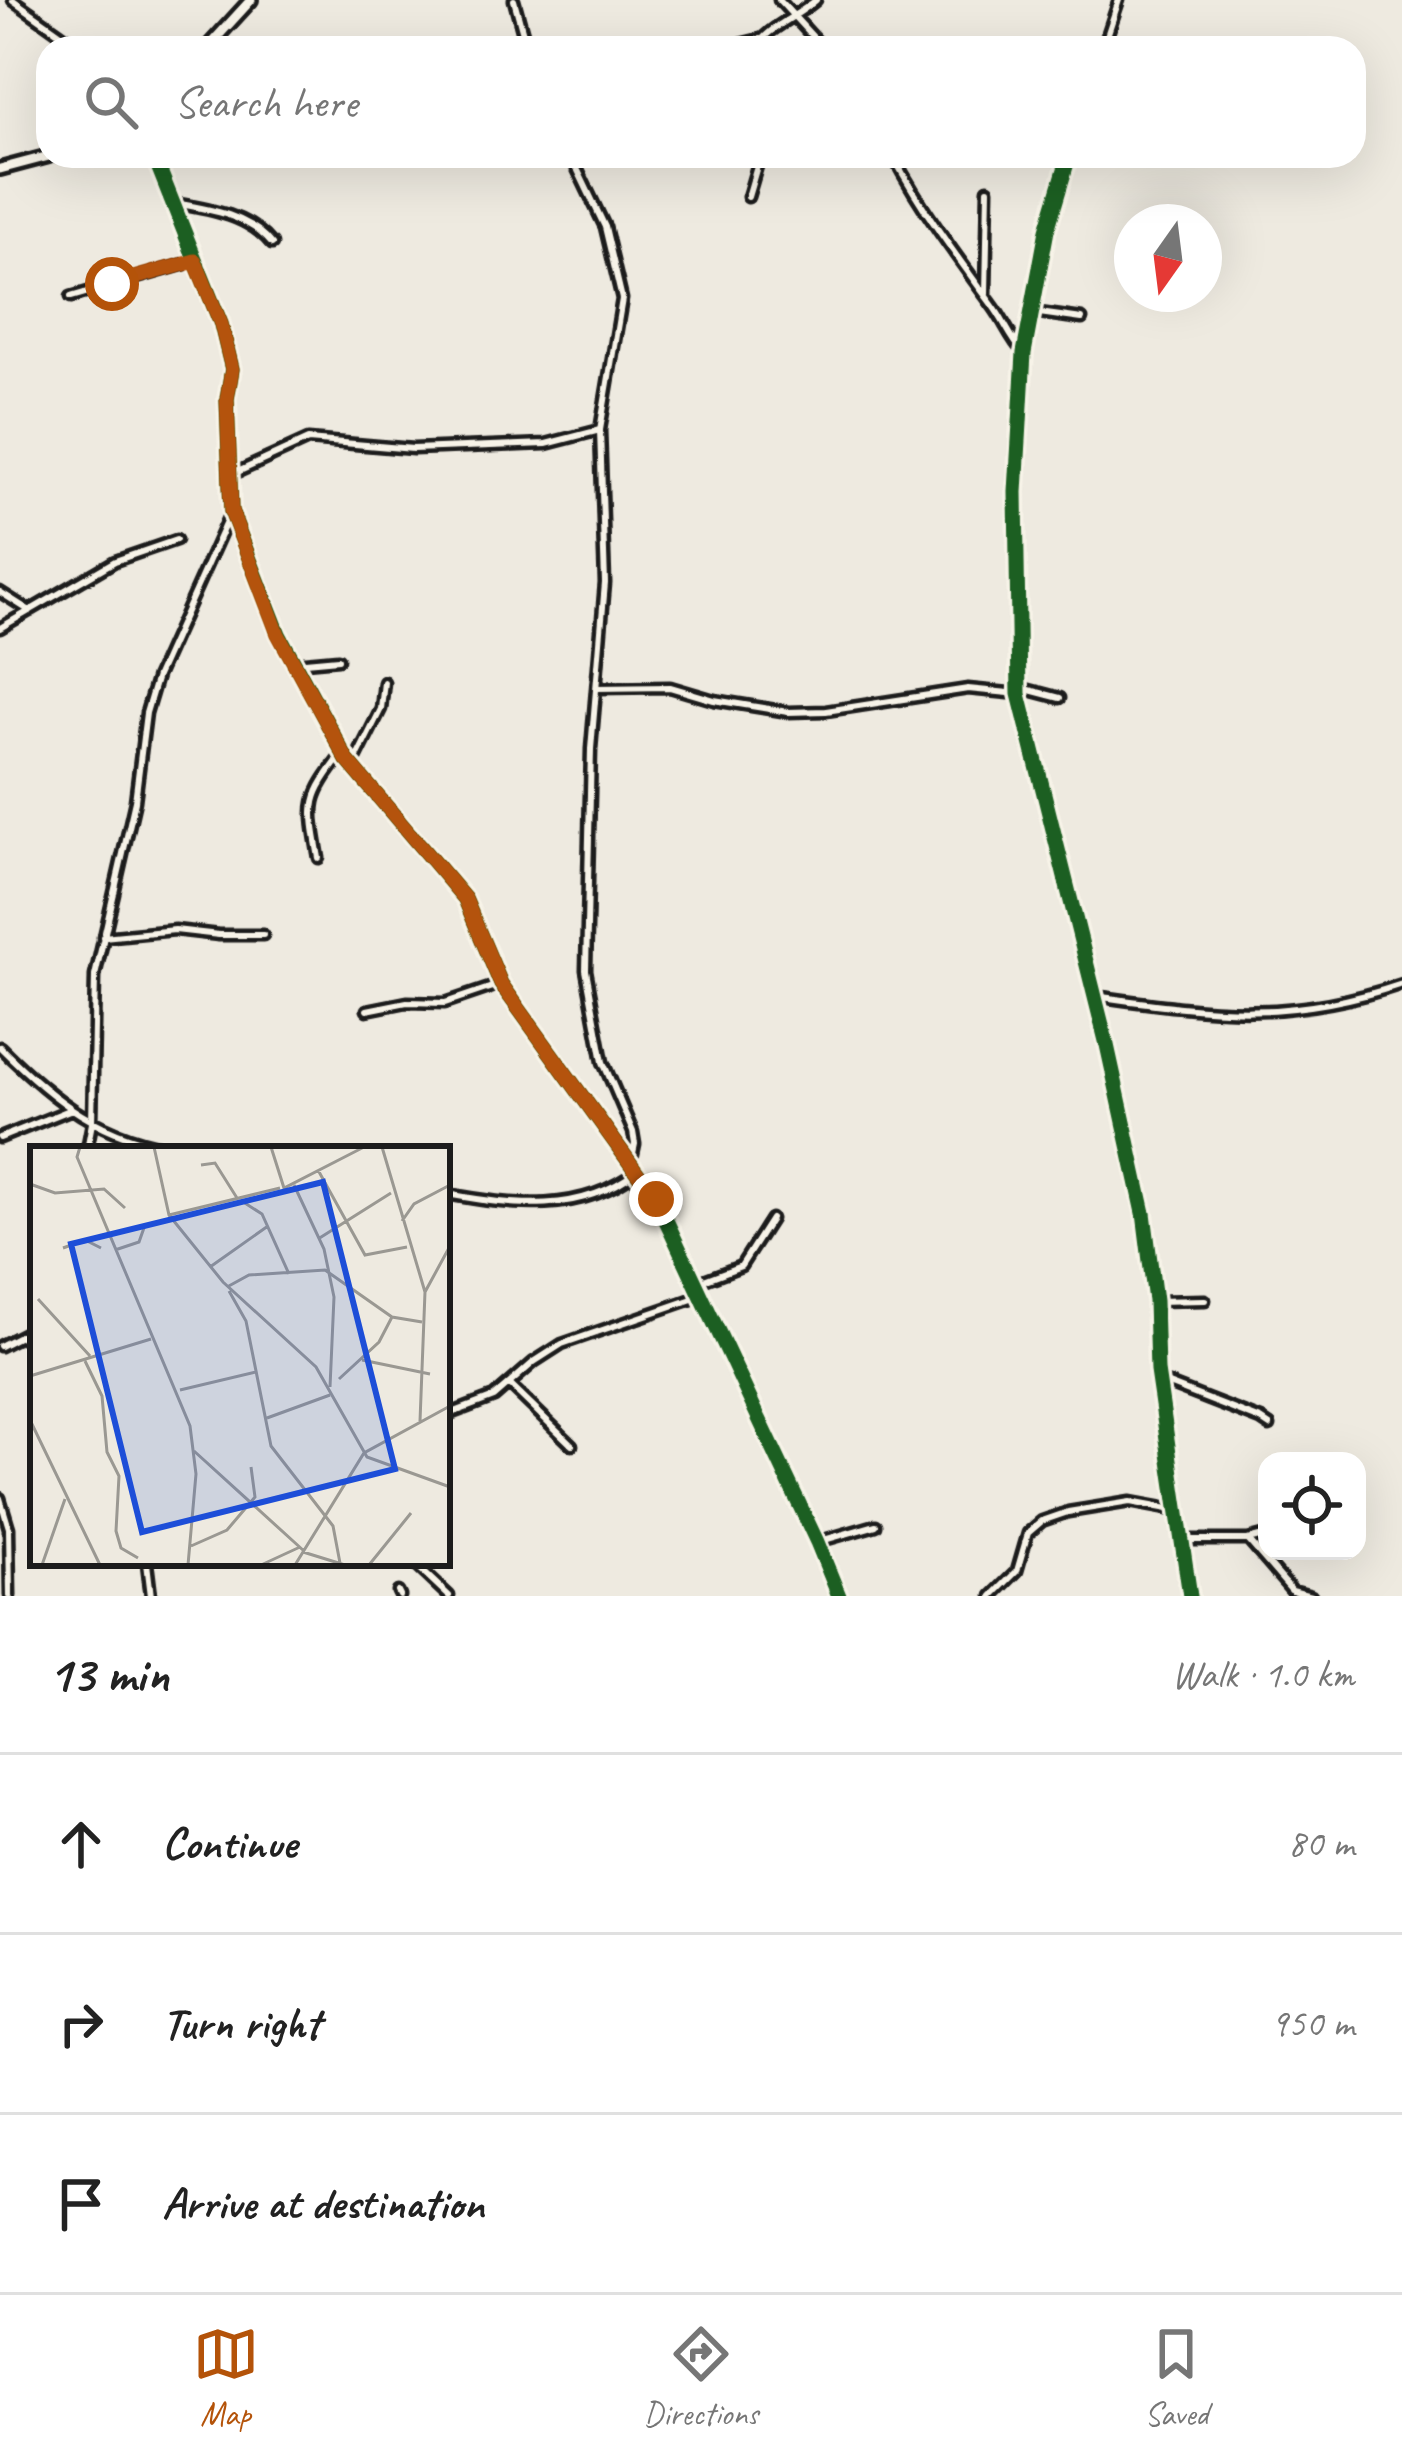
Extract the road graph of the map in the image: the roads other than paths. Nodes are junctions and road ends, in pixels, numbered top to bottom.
1 (13, 0) edge
2 (251, 0) edge
3 (514, 0) edge
4 (779, 0) edge
5 (816, 0) edge
6 (1119, 0) edge
7 (796, 19) junction
8 (64, 36) edge
9 (218, 36) edge
10 (524, 36) edge
11 (763, 36) edge
12 (812, 36) edge
13 (1107, 36) edge
14 (36, 159) edge
15 (159, 168) edge
16 (577, 168) edge
17 (756, 168) edge
18 (900, 168) edge
19 (1066, 168) edge
20 (0, 169) edge
21 (988, 189) dead end
22 (748, 197) dead end
23 (174, 203) junction
24 (272, 244) dead end
25 (195, 261) junction
26 (70, 297) dead end
27 (986, 297) junction
28 (1032, 312) junction
29 (1082, 319) dead end
30 (1024, 353) junction
31 (600, 430) junction
32 (231, 475) junction
33 (231, 511) junction
34 (176, 540) dead end
35 (0, 592) edge
36 (30, 610) junction
37 (0, 628) edge
38 (338, 658) dead end
39 (293, 664) junction
40 (384, 682) dead end
41 (597, 688) junction
42 (1018, 690) junction
43 (1060, 698) dead end
44 (343, 753) junction
45 (352, 767) junction
46 (319, 858) dead end
47 (263, 934) dead end
48 (103, 937) junction
49 (501, 984) junction
50 (1402, 984) edge
51 (1094, 996) junction
52 (367, 1010) dead end
53 (0, 1047) edge
54 (72, 1109) junction
55 (92, 1123) junction
56 (0, 1138) edge
57 (88, 1146) edge
58 (158, 1146) edge
59 (631, 1163) junction
60 (637, 1171) junction
61 (450, 1194) edge
62 (771, 1219) dead end
63 (694, 1283) junction
64 (700, 1296) junction
65 (1205, 1300) dead end
66 (1155, 1301) junction
67 (30, 1331) edge
68 (0, 1346) edge
69 (1158, 1380) junction
70 (508, 1384) junction
71 (450, 1414) edge
72 (1270, 1426) dead end
73 (572, 1445) dead end
74 (0, 1498) edge
75 (1179, 1511) junction
76 (876, 1525) dead end
77 (1258, 1537) edge
78 (1183, 1540) junction
79 (1248, 1540) junction
80 (817, 1541) junction
81 (147, 1566) edge
82 (417, 1566) edge
83 (10, 1596) edge
84 (151, 1596) edge
85 (449, 1596) edge
86 (838, 1596) edge
87 (992, 1596) edge
88 (1190, 1596) edge
89 (1311, 1596) edge

1 - 8 street
2 - 9 street
3 - 10 street
4 - 7 street
5 - 7 street
6 - 13 street
7 - 11 street
7 - 12 street
14 - 20 street
15 - 23 street
16 - 31 street
17 - 22 street
18 - 27 street
19 - 28 street
21 - 27 street
23 - 24 street
23 - 25 street
25 - 26 street
25 - 32 street
27 - 30 street
28 - 29 street
28 - 30 street
30 - 42 street
31 - 32 street
31 - 41 street
32 - 33 street
33 - 39 street
33 - 48 street
34 - 36 street
35 - 36 street
36 - 37 street
38 - 39 street
39 - 44 street
40 - 45 street
41 - 42 street
41 - 59 street
42 - 43 street
42 - 51 street
44 - 45 street
44 - 46 street
45 - 49 street
47 - 48 street
48 - 55 street
49 - 52 street
49 - 59 street
50 - 51 street
51 - 66 street
53 - 54 street
54 - 55 street
54 - 56 street
55 - 57 street
55 - 58 street
59 - 60 street
60 - 61 street
60 - 63 street
62 - 63 street
63 - 64 street
64 - 70 street
64 - 80 street
65 - 66 street
66 - 69 street
67 - 68 street
69 - 72 street
69 - 75 street
70 - 71 street
70 - 73 street
74 - 83 street
75 - 78 street
75 - 87 street
76 - 80 street
77 - 79 street
78 - 79 street
78 - 88 street
79 - 89 street
80 - 86 street
81 - 84 street
82 - 85 street

